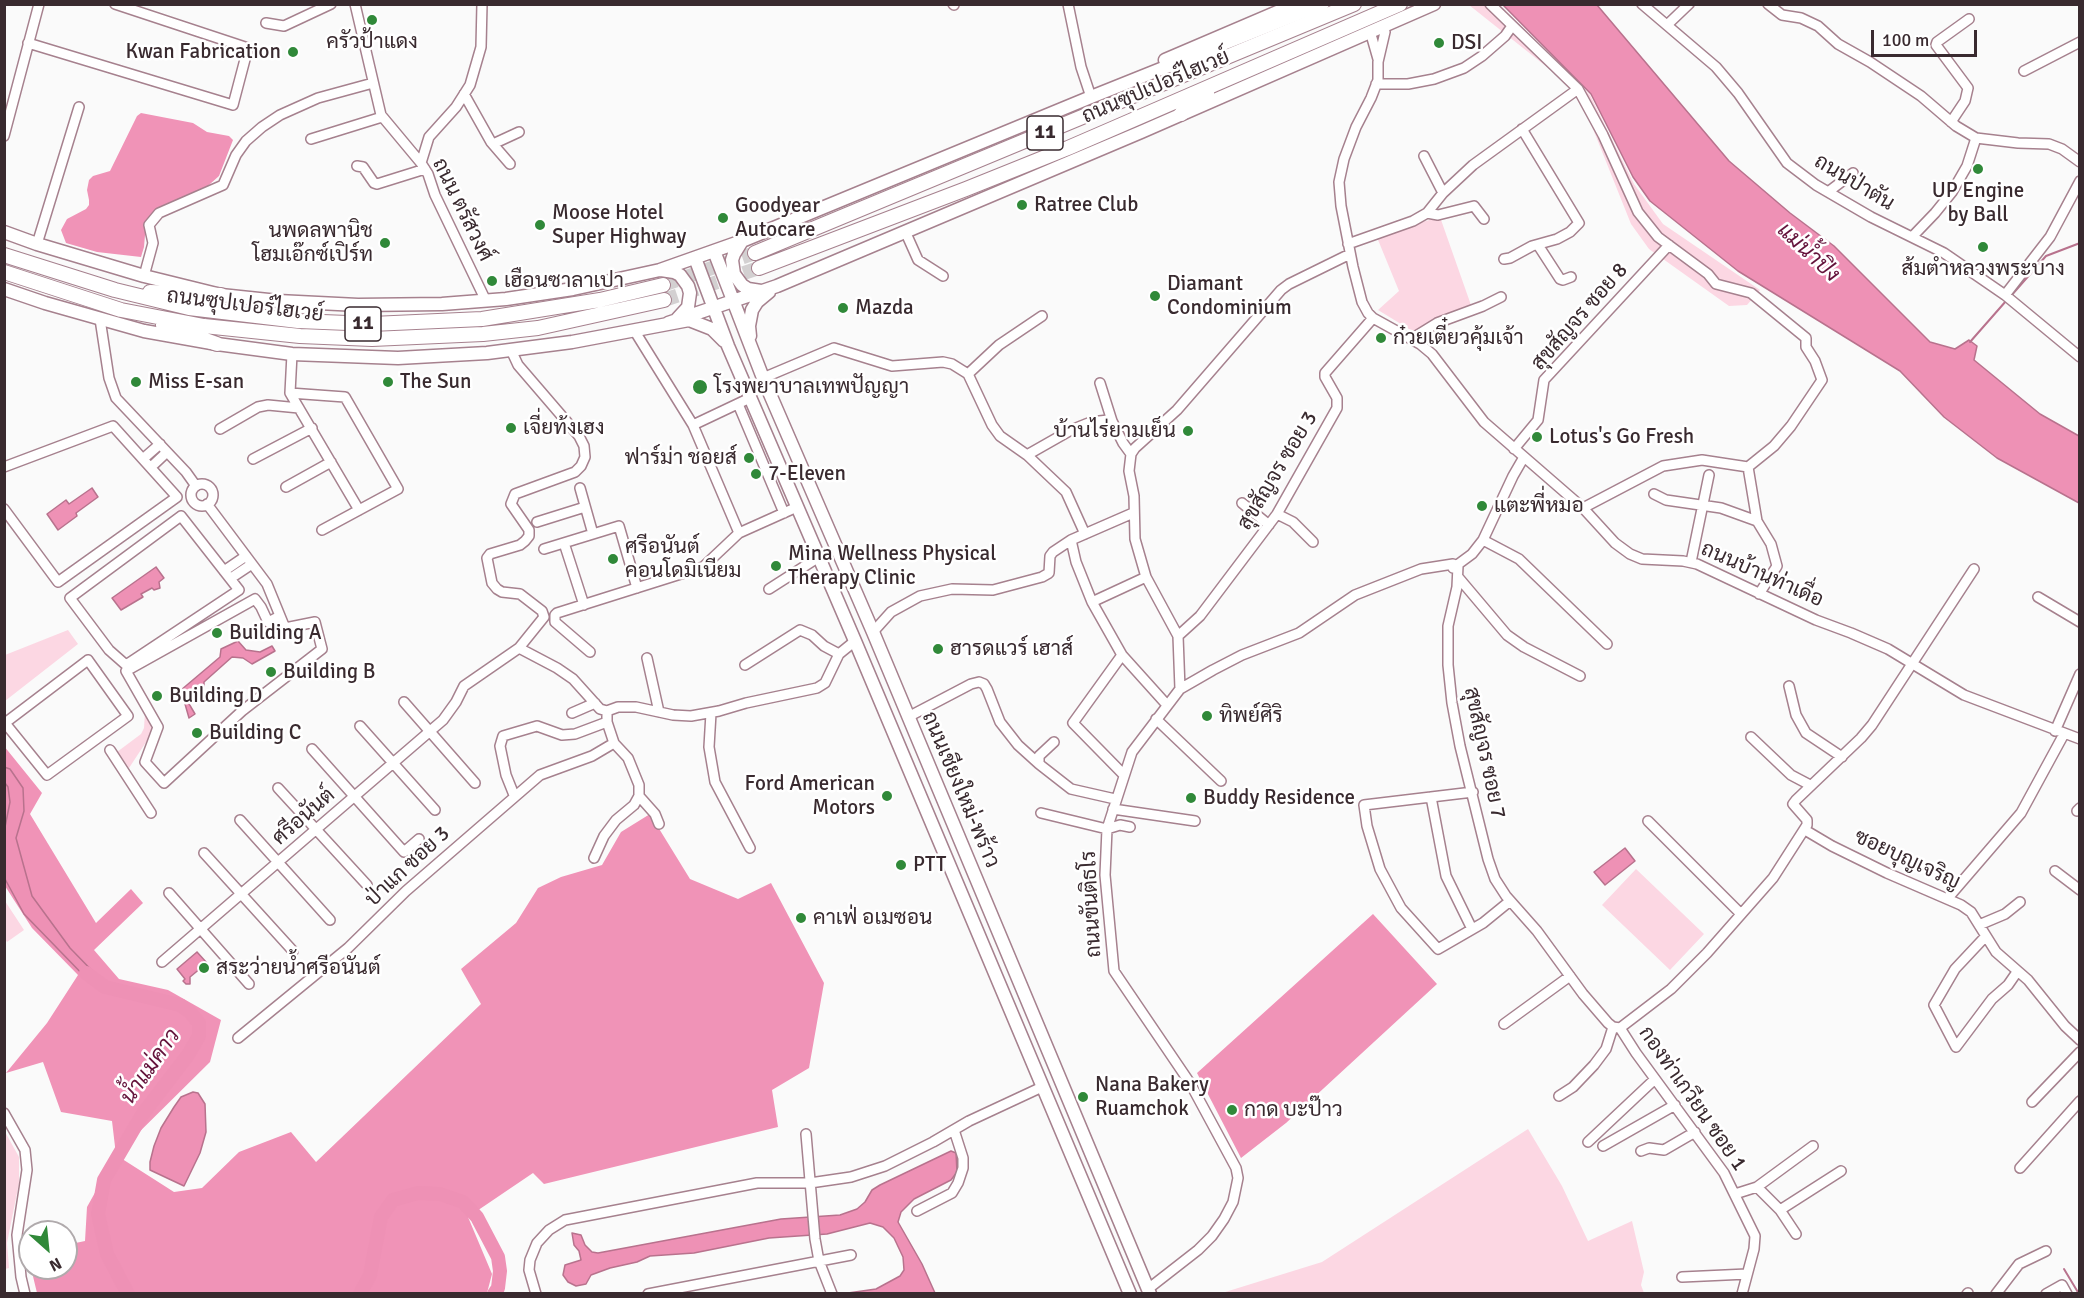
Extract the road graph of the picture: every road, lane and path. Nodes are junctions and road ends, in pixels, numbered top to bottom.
1 (39, 4) edge
2 (115, 4) edge
3 (331, 4) edge
4 (355, 4) edge
5 (482, 4) edge
6 (1068, 4) edge
7 (1296, 4) edge
8 (1323, 4) edge
9 (1354, 4) edge
10 (1400, 4) edge
11 (1434, 4) edge
12 (1446, 4) edge
13 (1490, 4) edge
14 (1642, 4) edge
15 (1689, 4) edge
16 (1768, 4) edge
17 (1969, 19) dead end
18 (266, 23) dead end
19 (1667, 24) junction
20 (1512, 26) junction
21 (1384, 29) junction
22 (1372, 38) junction
23 (2079, 42) edge
24 (28, 43) junction
25 (1234, 55) junction
26 (1378, 62) junction
27 (1172, 65) junction
28 (2024, 71) dead end
29 (1130, 81) junction
30 (373, 82) junction
31 (1220, 83) junction
32 (1376, 84) junction
33 (1578, 89) junction
34 (464, 94) junction
35 (1091, 97) junction
36 (79, 107) dead end
37 (1181, 114) junction
38 (382, 117) junction
39 (1951, 122) junction
40 (1522, 129) junction
41 (519, 132) dead end
42 (1141, 132) junction
43 (4, 136) edge
44 (1976, 138) junction
45 (311, 139) dead end
46 (492, 144) junction
47 (1424, 156) dead end
48 (2079, 162) edge
49 (510, 164) dead end
50 (357, 166) dead end
51 (423, 166) junction
52 (1853, 173) dead end
53 (2079, 181) edge
54 (1828, 192) junction
55 (1443, 193) junction
56 (1427, 213) junction
57 (1484, 219) dead end
58 (905, 231) junction
59 (4, 232) edge
60 (1912, 237) junction
61 (742, 241) junction
62 (37, 244) junction
63 (1538, 245) junction
64 (1669, 245) junction
65 (1349, 249) junction
66 (714, 251) junction
67 (755, 253) tunnel mouth
68 (4, 255) edge
69 (695, 258) junction
70 (1504, 259) dead end
71 (759, 268) tunnel mouth
72 (660, 270) junction
73 (4, 272) edge
74 (144, 276) junction
75 (943, 276) dead end
76 (1571, 278) dead end
77 (663, 285) tunnel mouth
78 (777, 286) junction
79 (4, 289) edge
80 (115, 290) junction
81 (762, 291) junction
82 (220, 295) junction
83 (2005, 295) junction
84 (1501, 297) dead end
85 (664, 300) tunnel mouth
86 (486, 301) junction
87 (733, 301) junction
88 (714, 308) junction
89 (121, 310) junction
90 (1042, 316) dead end
91 (1373, 318) junction
92 (100, 319) junction
93 (671, 322) junction
94 (634, 330) junction
95 (1411, 339) junction
96 (2079, 342) edge
97 (750, 343) junction
98 (218, 344) junction
99 (728, 346) junction
100 (2071, 349) junction
101 (511, 350) junction
102 (292, 354) junction
103 (2079, 357) edge
104 (968, 374) junction
105 (763, 378) junction
106 (1101, 383) dead end
107 (290, 393) junction
108 (750, 398) junction
109 (738, 404) junction
110 (300, 408) junction
111 (1112, 422) junction
112 (693, 425) junction
113 (312, 428) junction
114 (220, 429) dead end
115 (160, 444) junction
116 (1514, 449) junction
117 (167, 452) junction
118 (1131, 454) junction
119 (1027, 455) junction
120 (1524, 457) junction
121 (144, 459) junction
122 (252, 459) dead end
123 (331, 462) junction
124 (4, 467) edge
125 (151, 467) junction
126 (1748, 467) junction
127 (1709, 475) dead end
128 (196, 486) junction
129 (286, 487) dead end
130 (580, 488) dead end
131 (1654, 494) dead end
132 (1242, 503) dead end
133 (207, 504) junction
134 (1703, 506) junction
135 (585, 507) junction
136 (798, 507) junction
137 (1583, 508) junction
138 (4, 509) edge
139 (359, 510) junction
140 (784, 513) junction
141 (1133, 513) junction
142 (1277, 514) junction
143 (1757, 521) junction
144 (537, 522) dead end
145 (1269, 525) junction
146 (322, 530) dead end
147 (739, 533) junction
148 (593, 534) junction
149 (1085, 534) junction
150 (1071, 540) junction
151 (1483, 540) junction
152 (1313, 542) dead end
153 (564, 543) junction
154 (544, 549) dead end
155 (246, 556) junction
156 (819, 557) junction
157 (1691, 562) junction
158 (252, 564) junction
159 (1458, 566) junction
160 (1974, 569) dead end
161 (227, 575) junction
162 (1146, 577) junction
163 (1458, 577) junction
164 (637, 588) junction
165 (769, 589) dead end
166 (1759, 594) junction
167 (2038, 597) dead end
168 (1092, 603) junction
169 (584, 605) junction
170 (280, 616) junction
171 (2079, 622) edge
172 (873, 632) junction
173 (1178, 636) junction
174 (855, 641) junction
175 (1607, 644) dead end
176 (519, 648) junction
177 (590, 652) dead end
178 (839, 654) junction
179 (1122, 655) junction
180 (647, 658) dead end
181 (1911, 663) junction
182 (745, 665) dead end
183 (2079, 674) edge
184 (1580, 676) dead end
185 (117, 681) dead end
186 (1789, 686) dead end
187 (108, 688) junction
188 (1180, 689) junction
189 (404, 702) dead end
190 (595, 703) junction
191 (1167, 705) junction
192 (607, 711) junction
193 (659, 712) junction
194 (572, 713) dead end
195 (711, 713) junction
196 (908, 717) junction
197 (1156, 718) junction
198 (607, 722) junction
199 (360, 726) dead end
200 (429, 732) junction
201 (2060, 732) junction
202 (1751, 736) dead end
203 (2079, 739) edge
204 (1053, 742) dead end
205 (614, 743) junction
206 (312, 749) dead end
207 (113, 754) dead end
208 (1842, 757) junction
209 (393, 763) junction
210 (1039, 764) junction
211 (1124, 776) junction
212 (1221, 781) dead end
213 (475, 783) dead end
214 (1810, 785) junction
215 (278, 788) dead end
216 (1473, 792) junction
217 (514, 795) junction
218 (639, 796) junction
219 (355, 797) junction
220 (1431, 797) junction
221 (1114, 804) junction
222 (435, 810) dead end
223 (151, 813) dead end
224 (1041, 813) dead end
225 (240, 820) dead end
226 (1195, 821) dead end
227 (1648, 821) dead end
228 (659, 824) dead end
229 (1130, 828) dead end
230 (1107, 829) junction
231 (1805, 830) junction
232 (316, 831) junction
233 (418, 839) dead end
234 (750, 848) dead end
235 (204, 853) dead end
236 (594, 858) dead end
237 (277, 864) junction
238 (2055, 871) dead end
239 (367, 885) dead end
240 (2079, 890) edge
241 (169, 893) dead end
242 (241, 896) junction
243 (1947, 899) junction
244 (1510, 901) junction
245 (2020, 902) dead end
246 (1741, 914) junction
247 (330, 920) dead end
248 (1979, 925) junction
249 (202, 929) junction
250 (1472, 929) junction
251 (1985, 937) junction
252 (293, 951) dead end
253 (162, 962) dead end
254 (2017, 972) junction
255 (1570, 976) junction
256 (249, 984) dead end
257 (1504, 1024) dead end
258 (1617, 1027) junction
259 (238, 1038) dead end
260 (2079, 1040) edge
261 (2079, 1052) edge
262 (1656, 1079) junction
263 (1042, 1087) junction
264 (1559, 1096) dead end
265 (2079, 1101) edge
266 (2032, 1102) dead end
267 (1675, 1106) junction
268 (4, 1113) edge
269 (954, 1130) junction
270 (1695, 1132) junction
271 (806, 1134) dead end
272 (1588, 1142) dead end
273 (1603, 1146) dead end
274 (1813, 1146) dead end
275 (1641, 1151) dead end
276 (2020, 1168) dead end
277 (1841, 1171) dead end
278 (810, 1183) junction
279 (1757, 1187) junction
280 (1735, 1194) junction
281 (1780, 1210) junction
282 (917, 1211) dead end
283 (1796, 1234) dead end
284 (2046, 1251) dead end
285 (851, 1254) dead end
286 (819, 1261) junction
287 (1747, 1274) junction
288 (1682, 1277) dead end
289 (1146, 1292) edge
290 (25, 1293) edge
291 (536, 1293) edge
292 (648, 1293) edge
293 (832, 1293) edge
294 (1130, 1293) edge
295 (1742, 1293) edge
296 (1996, 1293) edge
297 (2046, 1293) edge
298 (2067, 1293) edge

1 - 24 street
2 - 24 street
3 - 18 street
4 - 30 street, ถนน ตรัสวงศ์
5 - 34 street
6 - 35 street
7 - 29 main road
8 - 27 main road
9 - 25 highway, ถนนซุปเปอร์ไฮเวย์ / 11
10 - 31 highway, ถนนซุปเปอร์ไฮเวย์ / 11
11 - 21 main road
12 - 21 main road
13 - 20 street
14 - 19 street, ถนนป่าตัน
15 - 19 street
16 - 39 street
17 - 39 street
19 - 54 street, ถนนป่าตัน
20 - 32 street
20 - 33 street
21 - 22 main road
21 - 26 street
21 - 37 main road
22 - 26 street
22 - 42 main road
23 - 28 street
24 - 43 street
25 - 27 highway
25 - 67 highway, ถนนซุปเปอร์ไฮเวย์ / 11
26 - 32 street
27 - 29 main road
29 - 35 main road
30 - 38 street, ถนน ตรัสวงศ์
30 - 74 street
31 - 37 highway
31 - 71 highway, ถนนซุปเปอร์ไฮเวย์ / 11
32 - 65 street
33 - 40 street
33 - 64 street
34 - 46 street
34 - 51 street
35 - 61 main road
36 - 62 street
37 - 42 main road
38 - 45 street
38 - 51 street, ถนน ตรัสวงศ์
39 - 44 street
40 - 55 street
40 - 63 street
41 - 46 street
42 - 58 main road
44 - 48 street
44 - 60 street
46 - 49 street
47 - 55 street
50 - 51 street
51 - 86 street, ถนน ตรัสวงศ์
52 - 54 street
53 - 83 street
54 - 60 street, ถนนป่าตัน
55 - 56 street
56 - 57 street
56 - 65 street
58 - 75 street
58 - 78 main road
59 - 62 main road
60 - 83 street, ถนนป่าตัน
61 - 66 main road
61 - 81 main road
62 - 74 main road
63 - 70 street
63 - 76 street
64 - 116 street, สุขสัญจร ซอย 8
64 - 126 street
65 - 91 street
65 - 118 street
66 - 69 main road
66 - 87 main road, ถนนเชียงใหม่-พร้าว
68 - 80 highway, ถนนซุปเปอร์ไฮเวย์ / 11
69 - 72 main road
69 - 88 main road, ถนนเชียงใหม่-พร้าว
72 - 86 main road
72 - 93 main road
73 - 89 highway, ถนนซุปเปอร์ไฮเวย์ / 11
74 - 82 main road
77 - 80 highway, ถนนซุปเปอร์ไฮเวย์ / 11
78 - 81 main road
78 - 97 main road
79 - 92 main road
80 - 82 highway
81 - 87 main road
82 - 86 main road
83 - 100 street, ถนนป่าตัน
84 - 95 street
85 - 89 highway, ถนนซุปเปอร์ไฮเวย์ / 11
87 - 88 main road
87 - 97 main road, ถนนเชียงใหม่-พร้าว
88 - 93 main road
88 - 99 main road, ถนนเชียงใหม่-พร้าว
89 - 98 highway
90 - 104 street
91 - 95 street, ถนนบ้านท่าเดื่อ
91 - 142 street, สุขสัญจร ซอย 3
92 - 98 main road
92 - 115 street
93 - 94 main road
93 - 99 main road
94 - 101 main road
94 - 112 street
95 - 116 street, ถนนบ้านท่าเดื่อ
96 - 100 street
97 - 105 main road, ถนนเชียงใหม่-พร้าว
98 - 102 main road
99 - 108 main road, ถนนเชียงใหม่-พร้าว
100 - 103 street, ถนนป่าตัน
101 - 102 main road
101 - 176 street, ศรีอนันต์
102 - 107 street
104 - 105 street
104 - 119 street
105 - 172 main road, ถนนเชียงใหม่-พร้าว
106 - 111 street
107 - 110 street
107 - 139 street
108 - 109 street
108 - 136 main road, ถนนเชียงใหม่-พร้าว
109 - 112 street
109 - 140 street
110 - 113 street
110 - 114 street
111 - 118 street
111 - 119 street
112 - 147 street
113 - 122 street
113 - 123 street
115 - 117 street
115 - 121 street
116 - 120 street, ถนนบ้านท่าเดื่อ
117 - 125 street
117 - 128 street
118 - 141 street
119 - 149 street
120 - 137 street, ถนนบ้านท่าเดื่อ
120 - 151 street
121 - 124 street
121 - 125 street
123 - 129 street
123 - 139 street
125 - 138 street
126 - 137 street
126 - 143 street
127 - 134 street
128 - 133 street
128 - 133 street
130 - 135 street
131 - 134 street
132 - 145 street
133 - 155 street
134 - 143 street
134 - 157 street
135 - 144 street
135 - 148 street
136 - 140 street
136 - 156 main road, ถนนเชียงใหม่-พร้าว
137 - 157 street, ถนนบ้านท่าเดื่อ
139 - 146 street
140 - 147 street
141 - 149 street
141 - 162 street
142 - 145 street, สุขสัญจร ซอย 3
142 - 152 street
143 - 166 street
145 - 173 street, สุขสัญจร ซอย 3
147 - 164 street
148 - 153 street
148 - 164 street
149 - 150 street
150 - 168 street
150 - 172 street
151 - 159 street
151 - 175 street
153 - 154 street
153 - 169 street
155 - 158 street
155 - 161 street
156 - 165 street
156 - 174 main road, ถนนเชียงใหม่-พร้าว
157 - 166 street, ถนนบ้านท่าเดื่อ
158 - 161 street
158 - 170 street
159 - 163 street, สุขสัญจร ซอย 7
159 - 188 street, ถนนขันติธโร
160 - 181 street
161 - 161 street
162 - 168 street
162 - 173 street
163 - 184 street
163 - 216 street, สุขสัญจร ซอย 7
164 - 169 street
166 - 181 street, ถนนบ้านท่าเดื่อ
167 - 171 street
168 - 179 street
169 - 177 street
170 - 170 street
172 - 174 main road
172 - 196 main road, ถนนเชียงใหม่-พร้าว
173 - 188 street
174 - 178 street
174 - 263 main road, ถนนเชียงใหม่-พร้าว
176 - 190 street
176 - 200 street, ศรีอนันต์
178 - 182 street
178 - 195 street
179 - 191 street
179 - 211 street
180 - 193 street
181 - 201 street, ถนนบ้านท่าเดื่อ
181 - 208 street
183 - 201 street
185 - 187 street
186 - 208 street
187 - 187 street
188 - 191 street, ถนนขันติธโร
189 - 200 street
190 - 192 street
190 - 194 street
191 - 197 street, ถนนขันติธโร
192 - 193 street
192 - 198 street
193 - 195 street
195 - 234 street
196 - 210 street
196 - 289 main road, ถนนเชียงใหม่-พร้าว
197 - 211 street, ถนนขันติธโร
197 - 212 street
198 - 205 street
198 - 217 street
199 - 209 street
200 - 209 street, ศรีอนันต์
200 - 213 street
201 - 203 street, ถนนบ้านท่าเดื่อ
201 - 243 street
202 - 214 street
204 - 210 street
205 - 217 street, ป่าแก ซอย 3
205 - 218 street
206 - 219 street
207 - 223 street
208 - 214 street
209 - 219 street, ศรีอนันต์
209 - 222 street
210 - 221 street
211 - 221 street, ถนนขันติธโร
214 - 231 street
215 - 232 street
216 - 220 street
216 - 244 street, สุขสัญจร ซอย 7
217 - 259 street, ป่าแก ซอย 3
218 - 228 street
218 - 236 street
219 - 232 street, ศรีอนันต์
219 - 233 street
220 - 250 street
220 - 250 street
221 - 226 street
221 - 230 street, ถนนขันติธโร
224 - 230 street
225 - 237 street
227 - 246 street
229 - 230 street
230 - 289 street, ถนนขันติธโร
231 - 243 street, ซอยบุญเจริญ
231 - 246 street
232 - 237 street, ศรีอนันต์
232 - 239 street
235 - 242 street
237 - 242 street, ศรีอนันต์
237 - 247 street
238 - 240 street
241 - 249 street
242 - 249 street, ศรีอนันต์
242 - 252 street
243 - 248 street, ซอยบุญเจริญ
244 - 250 street
244 - 255 street, สุขสัญจร ซอย 7
245 - 248 street
246 - 258 street
248 - 251 street, ซอยบุญเจริญ
249 - 253 street, ศรีอนันต์
249 - 256 street
251 - 254 street, ซอยบุญเจริญ
251 - 254 street
254 - 260 street, ซอยบุญเจริญ
255 - 257 street
255 - 258 street, สุขสัญจร ซอย 7
258 - 262 street, กองท่าเกวียน ซอย 1
258 - 264 street
261 - 266 street
262 - 267 street, กองท่าเกวียน ซอย 1
262 - 272 street
263 - 269 street
263 - 294 main road, ถนนเชียงใหม่-พร้าว
265 - 276 street
267 - 270 street, กองท่าเกวียน ซอย 1
267 - 273 street
268 - 290 street
269 - 278 street
269 - 282 street
270 - 275 street
270 - 280 street, กองท่าเกวียน ซอย 1
271 - 278 street
274 - 279 street
277 - 281 street
278 - 286 street
278 - 291 street
279 - 280 street
279 - 281 street
280 - 287 street, กองท่าเกวียน ซอย 1
281 - 283 street
284 - 296 street
285 - 286 street
286 - 292 street
286 - 293 street
287 - 288 street
287 - 295 street, กองท่าเกวียน ซอย 1
297 - 298 street

